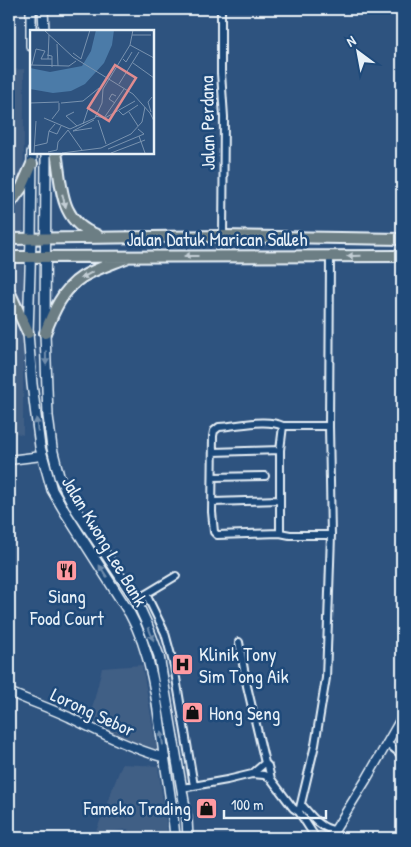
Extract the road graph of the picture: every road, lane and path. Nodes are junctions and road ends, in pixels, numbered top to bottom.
1 (31, 9) edge
2 (43, 9) edge
3 (221, 9) edge
4 (31, 30) edge
5 (44, 30) edge
6 (32, 154) edge
7 (46, 154) edge
8 (56, 154) edge
9 (32, 164) junction
10 (9, 205) edge
11 (223, 236) junction
12 (31, 238) junction
13 (47, 238) junction
14 (108, 238) junction
15 (9, 239) edge
16 (402, 239) edge
17 (31, 256) junction
18 (46, 256) junction
19 (132, 256) junction
20 (402, 256) edge
21 (9, 257) edge
22 (330, 257) junction
23 (9, 291) edge
24 (28, 332) junction
25 (45, 333) junction
26 (283, 426) junction
27 (329, 426) junction
28 (280, 450) junction
29 (213, 452) junction
30 (42, 456) junction
31 (9, 460) edge
32 (265, 476) dead end
33 (213, 477) junction
34 (280, 500) junction
35 (213, 502) junction
36 (280, 533) junction
37 (331, 535) junction
38 (176, 576) dead end
39 (146, 594) junction
40 (136, 600) junction
41 (239, 642) dead end
42 (9, 692) edge
43 (402, 717) edge
44 (387, 743) junction
45 (402, 755) edge
46 (165, 758) junction
47 (265, 763) junction
48 (252, 774) junction
49 (271, 779) junction
50 (194, 786) junction
51 (182, 788) junction
52 (301, 804) junction
53 (299, 812) junction
54 (335, 830) junction
55 (176, 838) edge
56 (188, 838) edge
57 (315, 838) edge
58 (330, 838) edge

1 - 4 main road
2 - 5 main road
3 - 11 street, Jalan Perdana
6 - 9 main road, Jalan Kwong Lee Bank
7 - 13 main road, Jalan Kwong Lee Bank
8 -> 14 highway
9 - 10 highway
9 - 12 main road, Jalan Kwong Lee Bank
11 - 14 highway, Jalan Datuk Marican Salleh
11 - 16 highway, Jalan Datuk Marican Salleh
12 - 13 highway, Jalan Datuk Marican Salleh
12 - 15 highway, Jalan Datuk Marican Salleh
12 - 17 main road, Jalan Kwong Lee Bank
13 - 14 highway, Jalan Datuk Marican Salleh
13 - 18 main road, Jalan Kwong Lee Bank
17 - 18 highway, Jalan Datuk Marican Salleh
17 - 21 highway, Jalan Datuk Marican Salleh
17 - 24 main road, Jalan Kwong Lee Bank
18 - 19 highway, Jalan Datuk Marican Salleh
18 - 25 main road, Jalan Kwong Lee Bank
22 -> 19 highway, Jalan Datuk Marican Salleh
19 -> 25 highway
20 -> 22 highway, Jalan Datuk Marican Salleh
22 - 27 street
23 - 24 highway
30 -> 24 main road, Jalan Kwong Lee Bank
25 -> 40 main road, Jalan Kwong Lee Bank
26 - 27 street
26 - 28 street
26 - 29 street
27 - 37 street
28 - 29 street
28 - 34 street
29 - 33 street
30 - 31 street
46 -> 30 main road, Jalan Kwong Lee Bank
32 - 33 street
33 - 35 street
34 - 35 street
34 - 36 street
35 - 36 street
36 - 37 street
37 - 52 street
38 - 39 street
39 - 40 street
39 - 50 street
40 -> 51 main road, Jalan Kwong Lee Bank
41 - 47 street
42 - 46 street, Lorong Sebor
43 - 44 street
44 - 45 street
44 - 54 street
46 - 55 main road, Jalan Kwong Lee Bank
47 - 48 street
47 - 49 street
48 - 49 street
48 - 50 street
49 - 53 street
50 - 51 street
51 - 56 main road, Jalan Kwong Lee Bank
52 - 53 street
52 - 54 street
53 - 57 street
54 - 58 street

